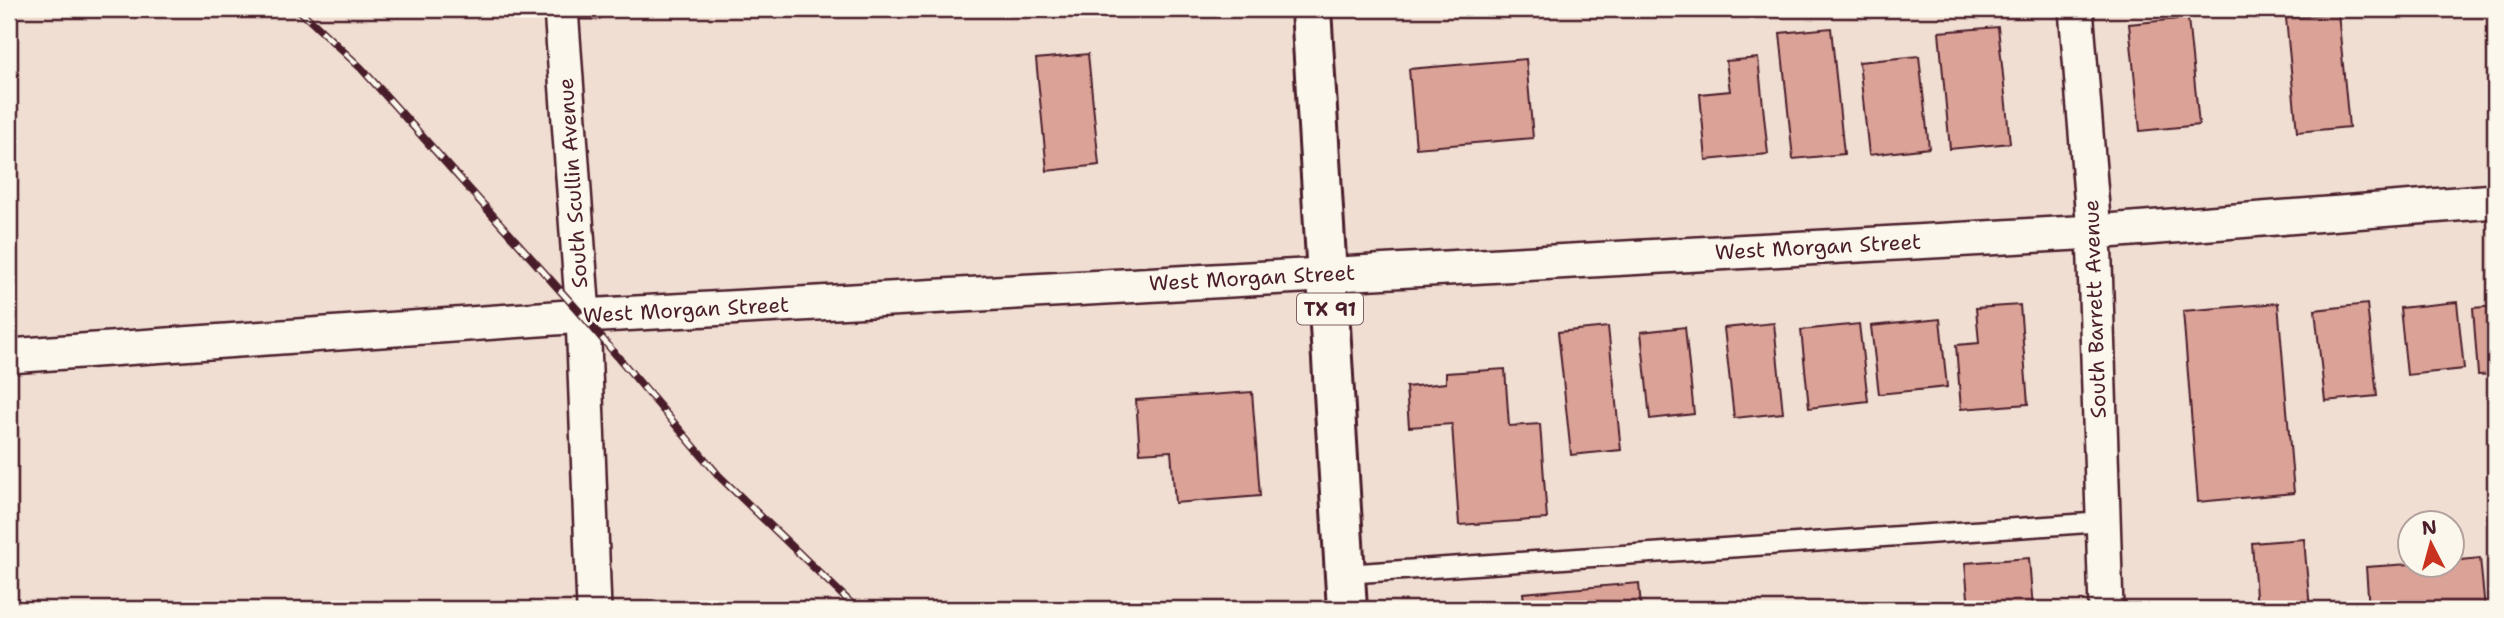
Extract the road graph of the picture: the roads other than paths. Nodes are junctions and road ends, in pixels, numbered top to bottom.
1 (561, 9) edge
2 (579, 9) edge
3 (595, 9) edge
4 (1311, 9) edge
5 (2076, 9) edge
6 (2495, 201) edge
7 (2094, 232) junction
8 (1328, 273) junction
9 (583, 316) junction
10 (9, 356) edge
11 (2103, 522) junction
12 (1346, 591) edge
13 (594, 609) edge
14 (2106, 609) edge

1 - 9 street, South Scullin Avenue
2 - 3 lane
4 - 8 main road, TX 91
5 - 7 street, South Barrett Avenue
6 - 7 street, West Morgan Street
7 - 8 street, West Morgan Street
7 - 11 street, South Barrett Avenue
8 - 9 street, West Morgan Street
8 - 12 main road, TX 91
9 - 10 street, West Morgan Street
9 - 13 street, South Scullin Avenue
11 - 12 lane
11 - 14 street, South Barrett Avenue

